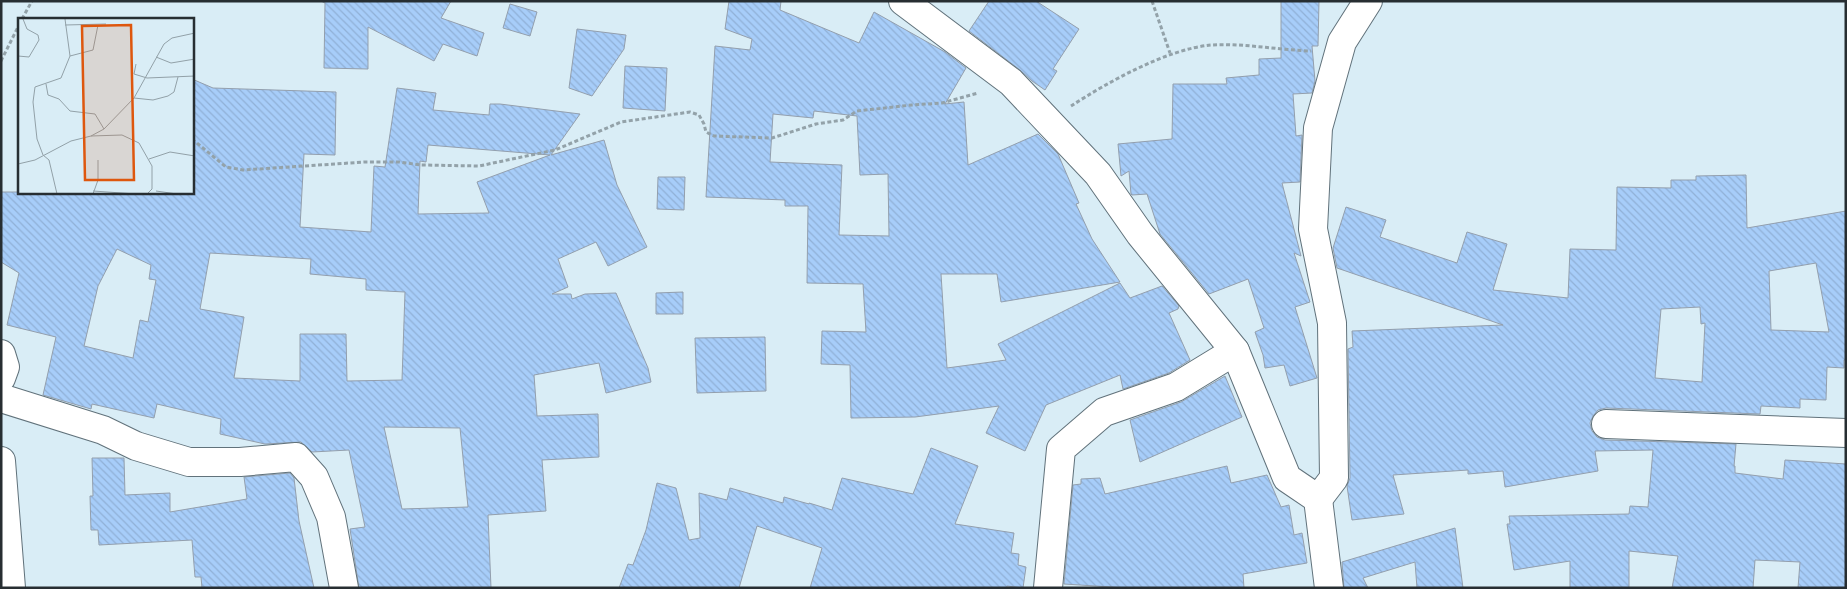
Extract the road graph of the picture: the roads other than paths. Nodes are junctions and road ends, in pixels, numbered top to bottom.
1 (903, 1) edge
2 (1368, 1) edge
3 (1235, 351) junction
4 (1, 354) edge
5 (1, 378) edge
6 (1, 398) edge
7 (1606, 424) dead end
8 (1846, 433) edge
9 (1, 461) edge
10 (1318, 499) junction
11 (11, 588) edge
12 (344, 588) edge
13 (1048, 588) edge
14 (1329, 588) edge

1 - 3 street
2 - 10 street
3 - 10 street
3 - 13 street
4 - 5 street
6 - 12 street
7 - 8 street
9 - 11 street
10 - 14 street

